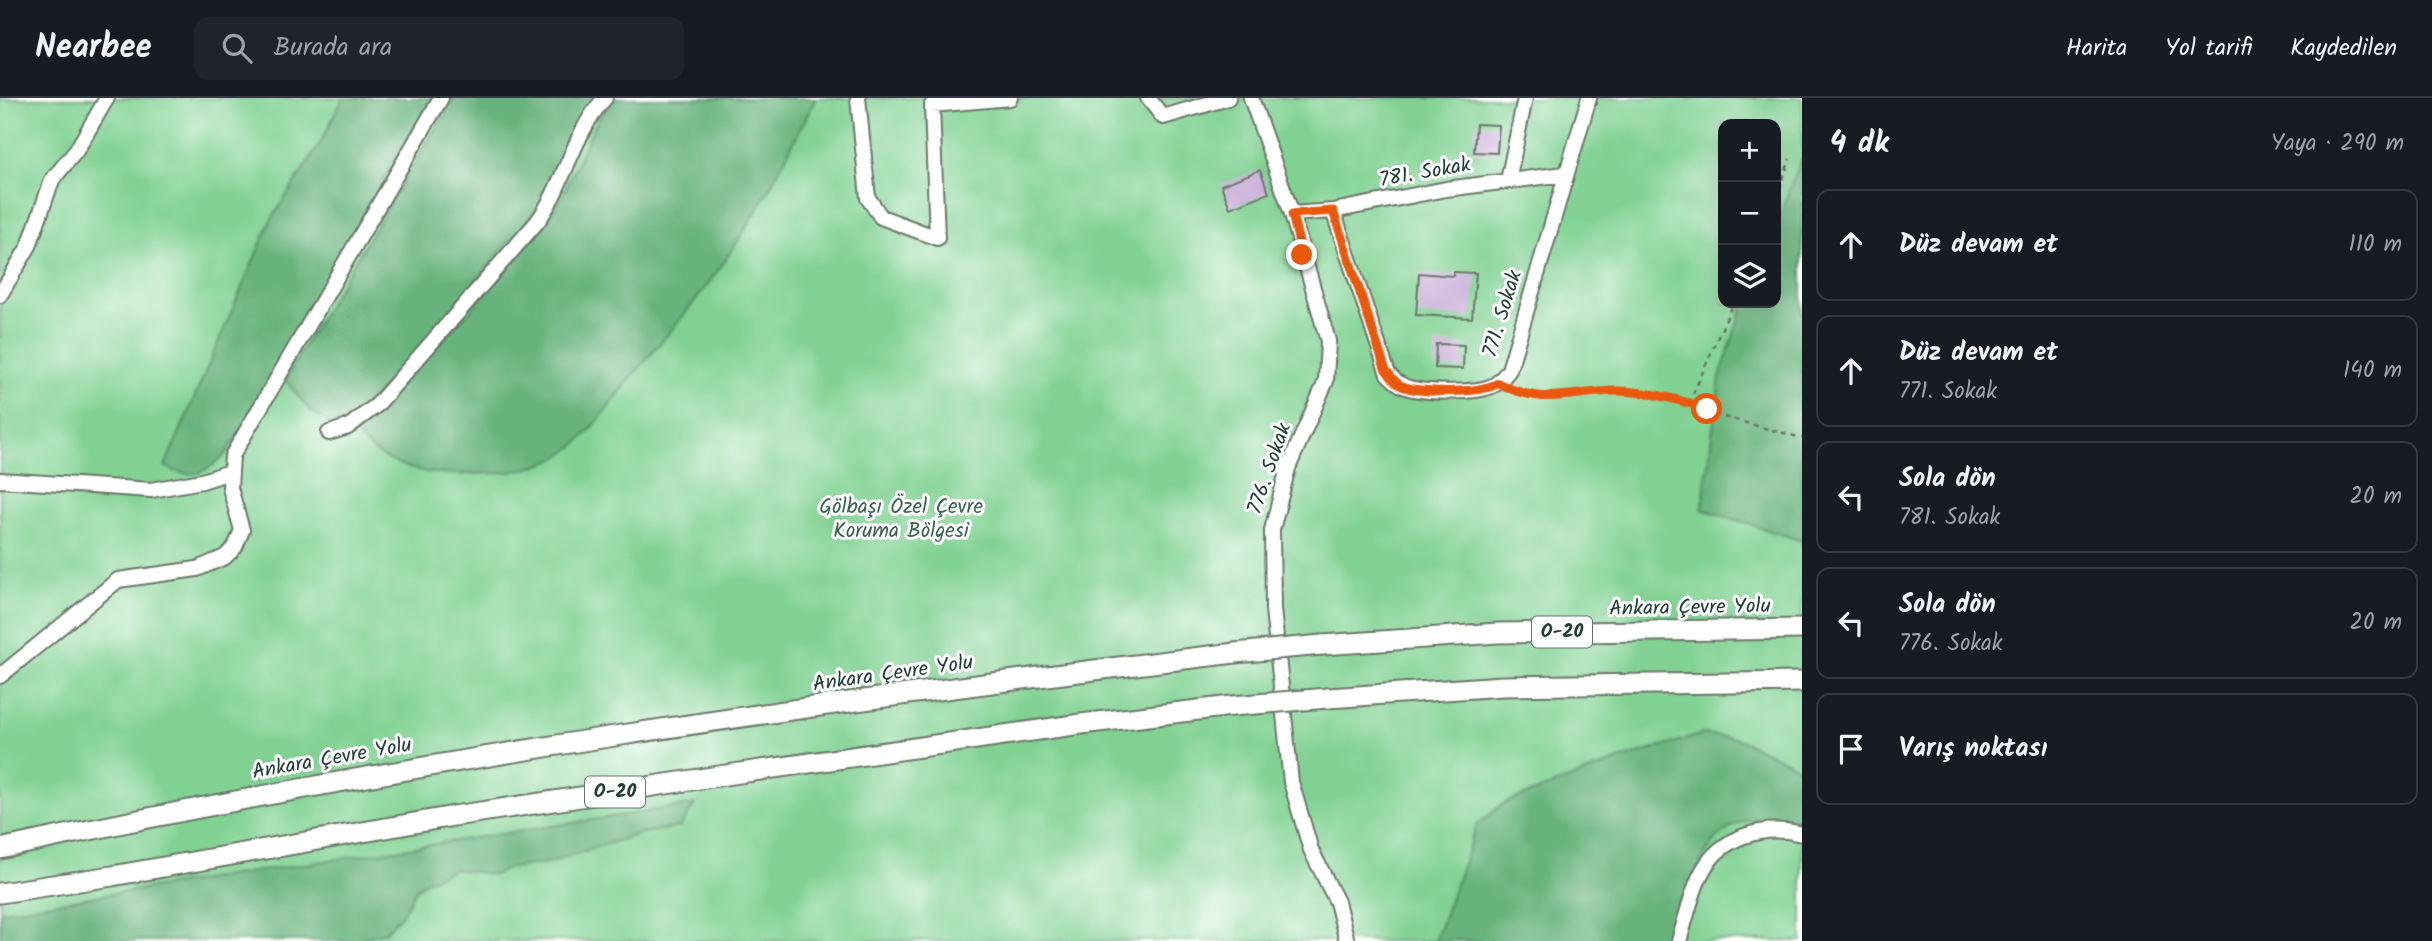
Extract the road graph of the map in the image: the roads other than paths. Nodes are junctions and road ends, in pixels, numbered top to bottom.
1 (107, 98) edge
2 (441, 98) edge
3 (605, 98) edge
4 (858, 98) edge
5 (1010, 98) edge
6 (1148, 98) edge
7 (1228, 98) edge
8 (1251, 98) edge
9 (1525, 98) edge
10 (1589, 98) edge
11 (1565, 174) junction
12 (1508, 181) junction
13 (1333, 211) junction
14 (1292, 214) junction
15 (0, 295) edge
16 (329, 433) dead end
17 (230, 472) junction
18 (0, 480) edge
19 (1802, 629) edge
20 (0, 676) edge
21 (1802, 682) edge
22 (86, 830) junction
23 (1802, 834) edge
24 (0, 838) edge
25 (0, 849) edge
26 (0, 893) edge
27 (1347, 941) edge
28 (1679, 941) edge

1 - 15 street
2 - 17 street
3 - 16 street
4 - 5 street
6 - 7 street
8 - 14 street, 776. Sokak
9 - 12 street
10 - 11 street, 771. Sokak
11 - 12 street, 781. Sokak
11 - 13 street, 771. Sokak
12 - 13 street, 781. Sokak
13 - 14 street, 781. Sokak
14 - 27 street, 776. Sokak
17 - 18 street
17 - 20 street
19 - 22 highway, Ankara Çevre Yolu / O-20, bridge
21 - 26 highway, O-20, bridge
22 - 24 highway
22 - 25 highway, Ankara Çevre Yolu / O-20
23 - 28 street

